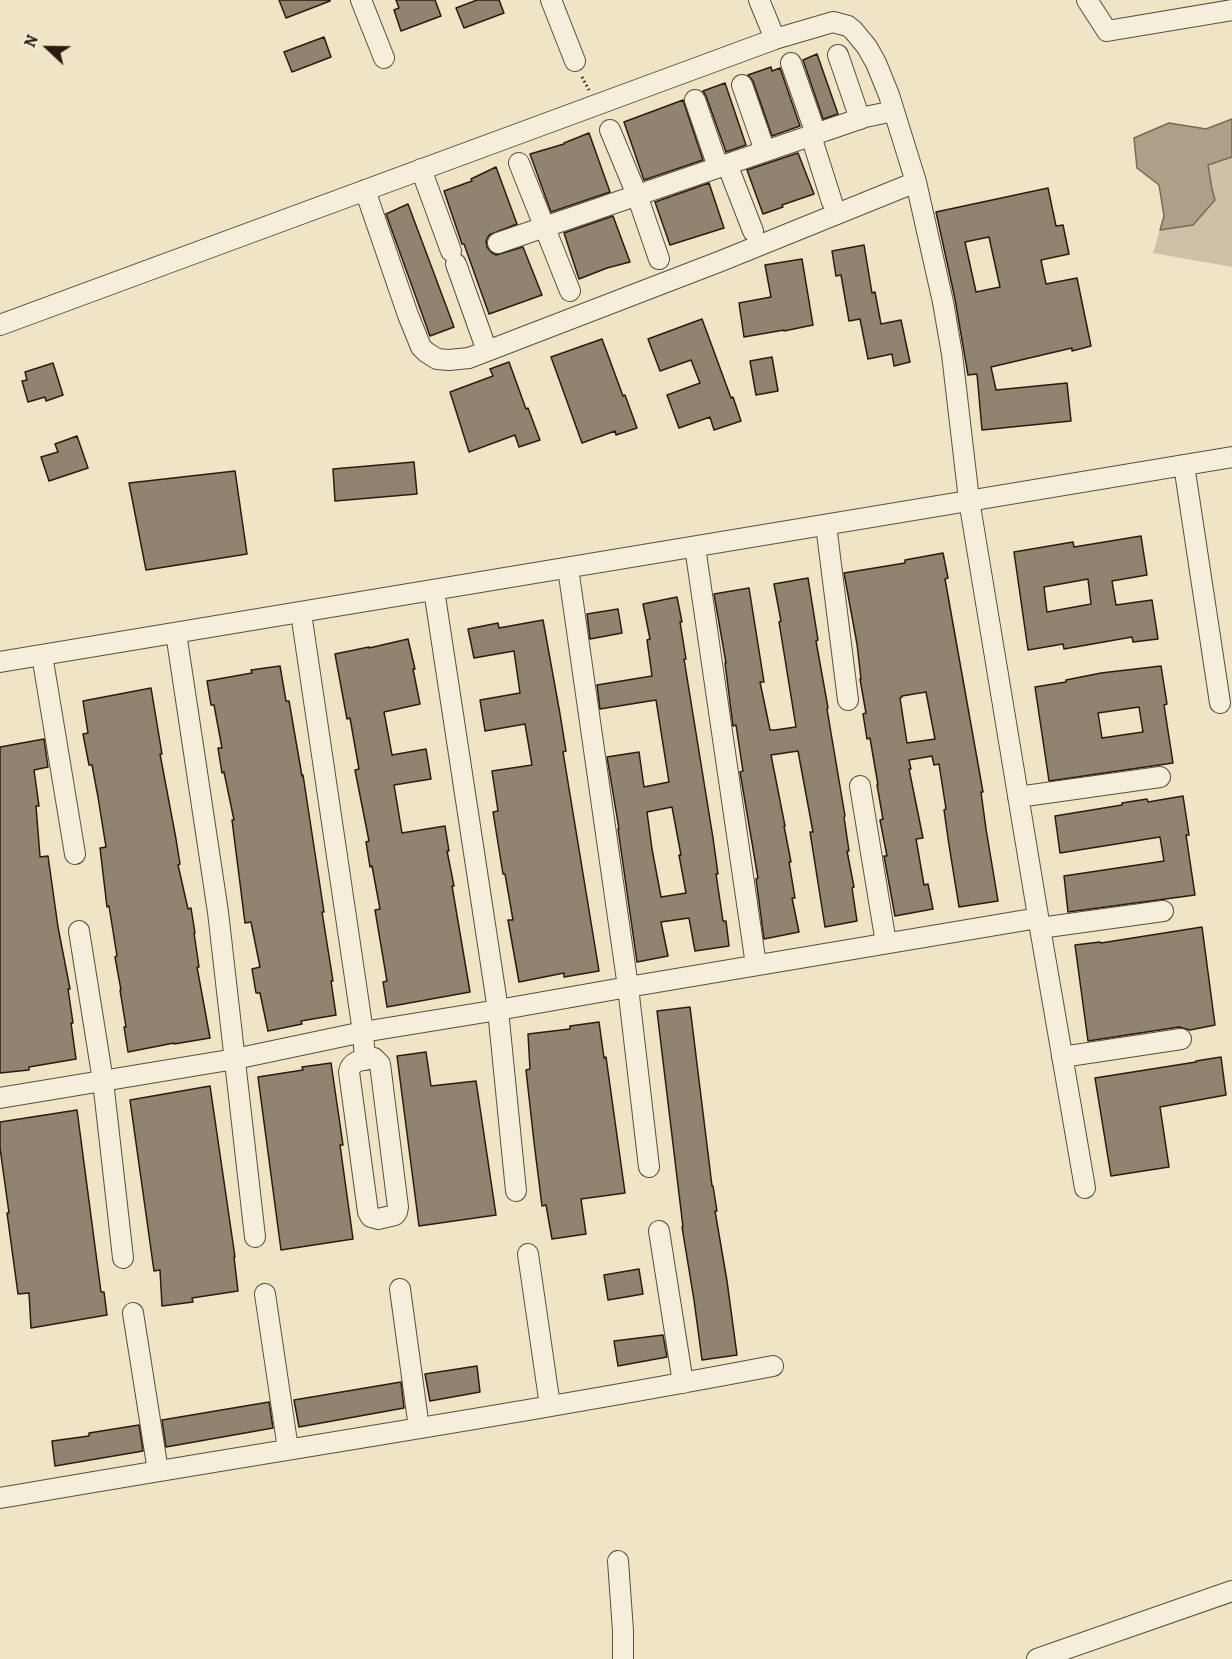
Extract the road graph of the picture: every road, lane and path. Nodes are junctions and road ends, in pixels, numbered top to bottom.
1 (361, 0) edge
2 (551, 0) edge
3 (759, 0) edge
4 (1087, 0) edge
5 (1232, 10) edge
6 (775, 39) junction
7 (838, 55) dead end
8 (384, 58) dead end
9 (575, 61) joint
10 (790, 63) dead end
11 (742, 85) dead end
12 (694, 100) dead end
13 (596, 105) junction
14 (894, 111) junction
15 (860, 119) junction
16 (610, 130) dead end
17 (814, 135) junction
18 (765, 151) junction
19 (519, 163) dead end
20 (723, 166) junction
21 (421, 170) junction
22 (916, 182) junction
23 (364, 190) junction
24 (637, 195) junction
25 (832, 202) dead end
26 (546, 227) junction
27 (753, 231) dead end
28 (498, 243) dead end
29 (659, 259) dead end
30 (570, 291) dead end
31 (0, 325) edge
32 (487, 351) junction
33 (1232, 457) edge
34 (1184, 465) junction
35 (969, 500) junction
36 (826, 525) junction
37 (695, 547) junction
38 (568, 568) junction
39 (434, 590) junction
40 (301, 613) junction
41 (176, 633) junction
42 (42, 656) junction
43 (0, 662) edge
44 (848, 700) dead end
45 (1220, 703) dead end
46 (1160, 777) dead end
47 (860, 786) dead end
48 (1018, 797) junction
49 (75, 854) dead end
50 (1163, 911) dead end
51 (1039, 923) junction
52 (79, 931) dead end
53 (886, 943) junction
54 (756, 965) junction
55 (628, 987) junction
56 (498, 1010) junction
57 (363, 1032) junction
58 (1181, 1039) dead end
59 (1062, 1057) junction
60 (235, 1059) junction
61 (365, 1060) junction
62 (103, 1081) junction
63 (0, 1098) edge
64 (649, 1167) dead end
65 (1085, 1188) dead end
66 (516, 1191) dead end
67 (659, 1231) dead end
68 (255, 1238) dead end
69 (528, 1254) dead end
70 (123, 1258) dead end
71 (400, 1289) dead end
72 (265, 1293) dead end
73 (133, 1313) dead end
74 (773, 1366) dead end
75 (683, 1383) junction
76 (550, 1406) junction
77 (419, 1428) junction
78 (288, 1449) junction
79 (158, 1471) junction
80 (0, 1498) edge
81 (618, 1561) dead end
82 (1232, 1591) edge
83 (623, 1659) edge
84 (1037, 1659) edge

1 - 8 street
2 - 9 street
3 - 6 street
4 - 5 street
6 - 13 street
6 - 14 street
7 - 15 street
9 - 13 path
10 - 17 street
11 - 18 street
12 - 20 street
13 - 21 street
14 - 15 street
14 - 22 street
15 - 17 street
16 - 24 street
17 - 18 street
17 - 25 street
18 - 20 street
19 - 26 street
20 - 24 street
20 - 27 street
21 - 23 street
21 - 32 street
22 - 32 street
22 - 35 street
23 - 31 street
23 - 32 street
24 - 26 street
24 - 29 street
26 - 28 street
26 - 30 street
33 - 34 street
34 - 35 street
34 - 45 street
35 - 36 street
35 - 48 street
36 - 37 street
36 - 44 street
37 - 38 street
37 - 54 street
38 - 39 street
38 - 55 street
39 - 40 street
39 - 56 street
40 - 41 street
40 - 57 street
41 - 42 street
41 - 60 street
42 - 43 street
42 - 49 street
46 - 48 street
47 - 53 street
48 - 51 street
50 - 51 street
51 - 53 street
51 - 59 street
52 - 62 street
53 - 54 street
54 - 55 street
55 - 56 street
55 - 64 street
56 - 57 street
56 - 66 street
57 - 60 street
57 - 61 street
58 - 59 street
59 - 65 street
60 - 62 street
60 - 68 street
61 - 61 street
62 - 63 street
62 - 70 street
67 - 75 street
69 - 76 street
71 - 77 street
72 - 78 street
73 - 79 street
74 - 75 street
75 - 76 street
76 - 77 street
77 - 78 street
78 - 79 street
79 - 80 street
81 - 83 street
82 - 84 street

